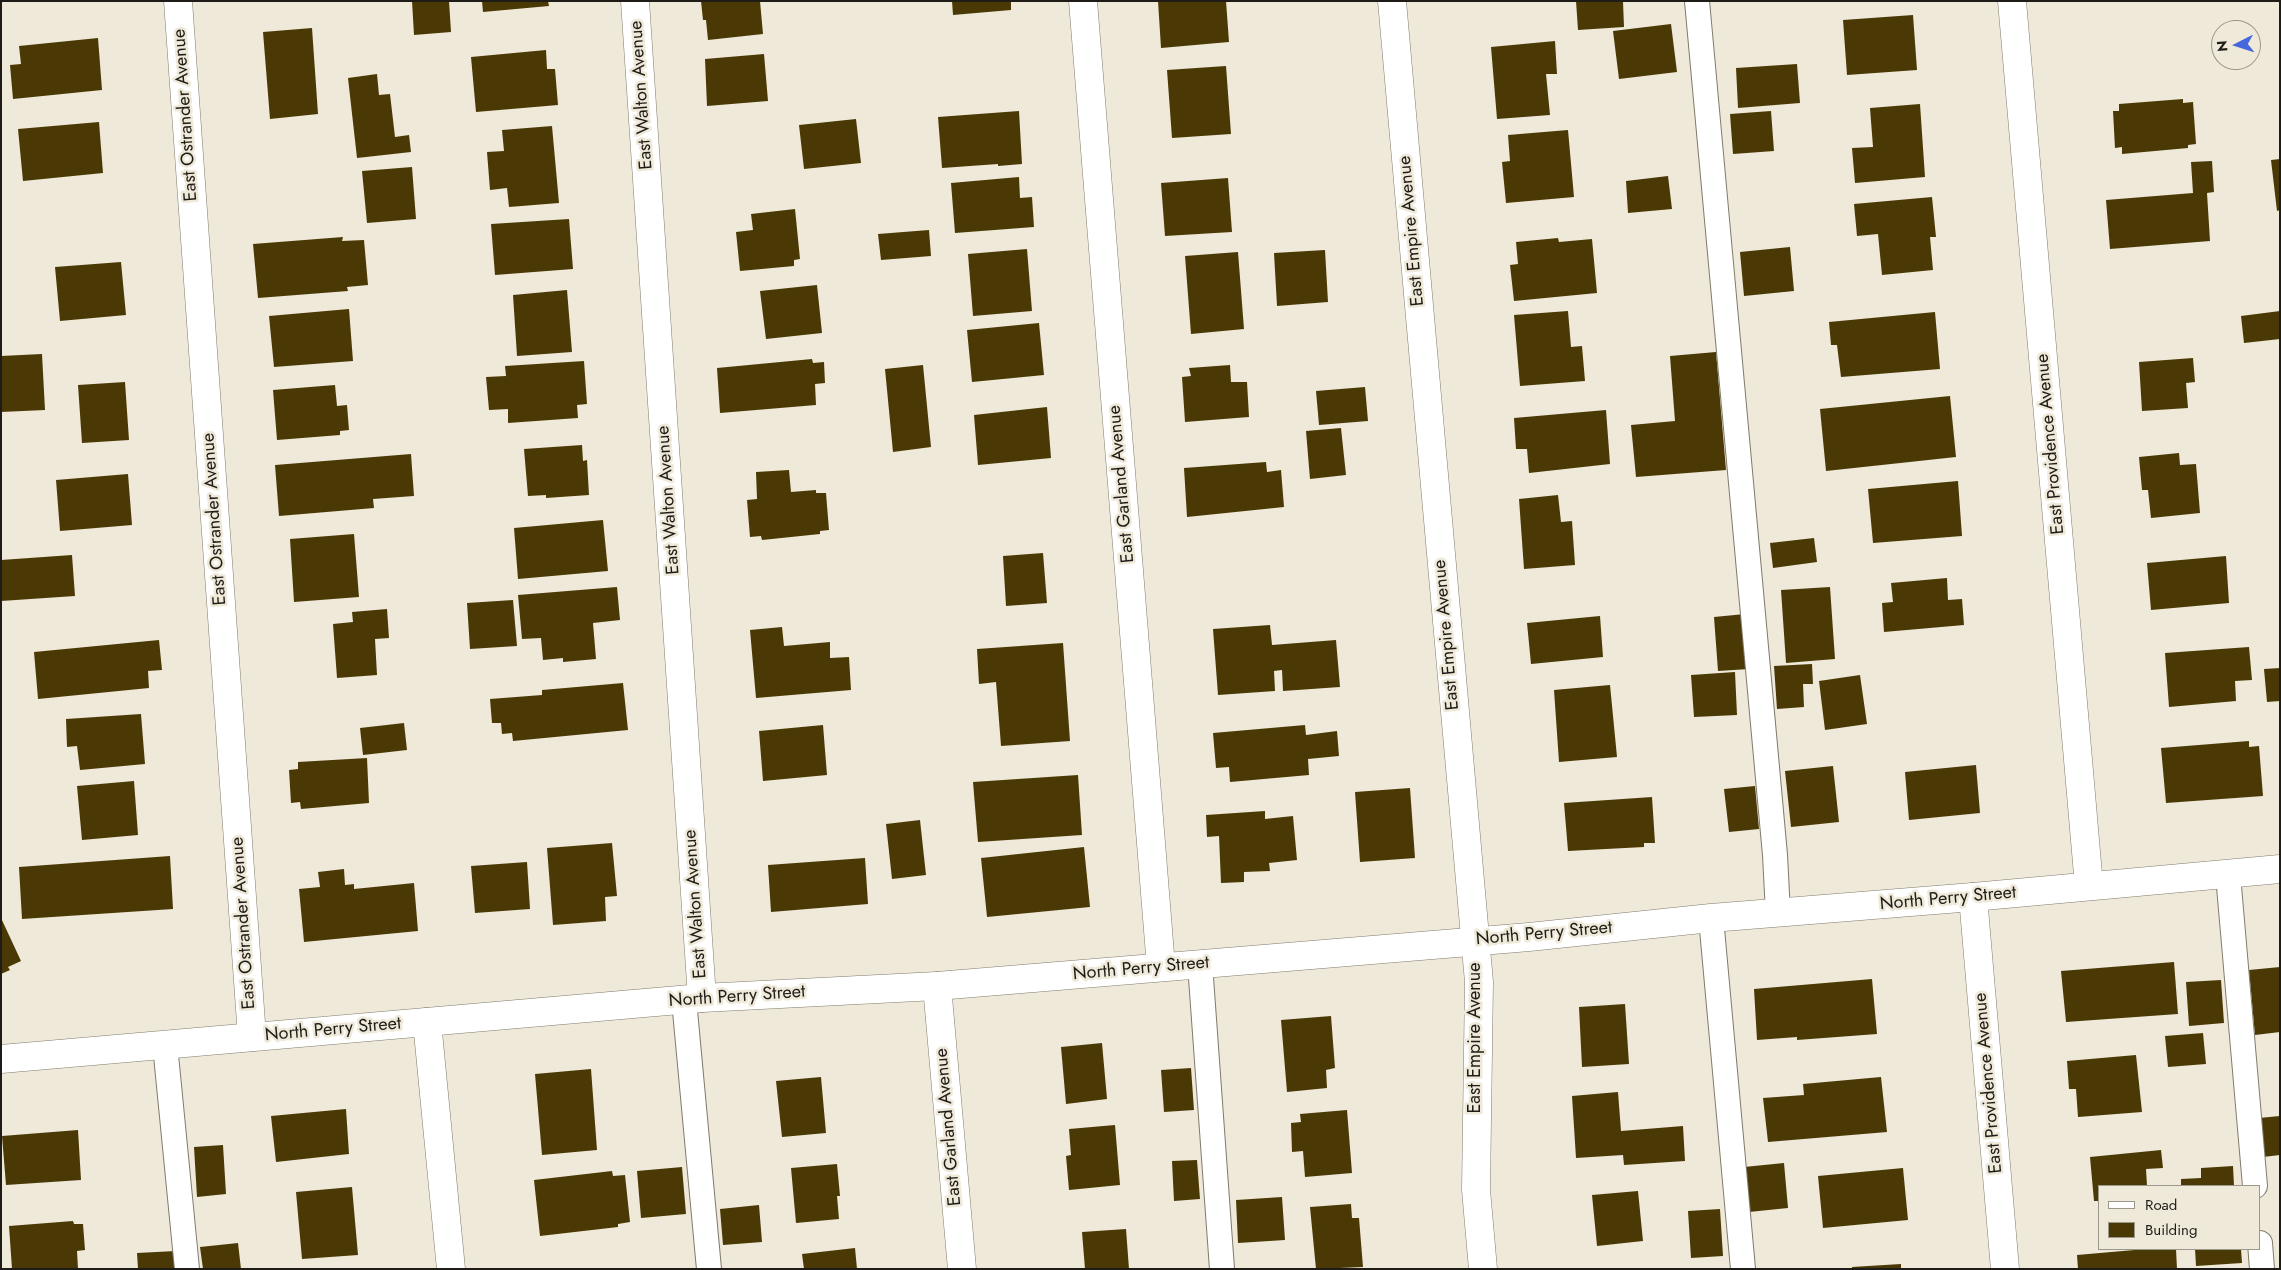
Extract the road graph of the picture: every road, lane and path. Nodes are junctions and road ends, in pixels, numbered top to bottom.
1 (178, 1) edge
2 (635, 1) edge
3 (1083, 1) edge
4 (1392, 1) edge
5 (1697, 1) edge
6 (2012, 1) edge
7 (2280, 869) edge
8 (2228, 875) junction
9 (2089, 886) junction
10 (1973, 897) junction
11 (1778, 914) junction
12 (1710, 918) junction
13 (1474, 941) junction
14 (1200, 964) junction
15 (1161, 967) junction
16 (937, 986) junction
17 (693, 999) junction
18 (427, 1022) junction
19 (252, 1037) junction
20 (165, 1045) junction
21 (1, 1059) edge
22 (2255, 1185) edge
23 (2261, 1250) edge
24 (187, 1269) edge
25 (451, 1269) edge
26 (709, 1269) edge
27 (962, 1269) edge
28 (1222, 1269) edge
29 (1483, 1269) edge
30 (1743, 1269) edge
31 (2006, 1269) edge
32 (2262, 1269) edge

1 - 19 street, East Ostrander Avenue
2 - 17 street, East Walton Avenue
3 - 15 street, East Garland Avenue
4 - 13 street, East Empire Avenue
5 - 11 lane
6 - 9 street, East Providence Avenue
7 - 8 street, North Perry Street
8 - 9 street, North Perry Street
8 - 22 lane
9 - 10 street, North Perry Street
10 - 11 street, North Perry Street
10 - 31 street, East Providence Avenue
11 - 12 street, North Perry Street
12 - 13 street, North Perry Street
12 - 30 lane
13 - 14 street, North Perry Street
13 - 29 street, East Empire Avenue
14 - 15 street, North Perry Street
14 - 28 lane
15 - 16 street, North Perry Street
16 - 17 street, North Perry Street
16 - 27 street, East Garland Avenue
17 - 18 street, North Perry Street
17 - 26 lane
18 - 19 street, North Perry Street
18 - 25 street
19 - 20 street, North Perry Street
20 - 21 street, North Perry Street
20 - 24 lane
23 - 32 lane

